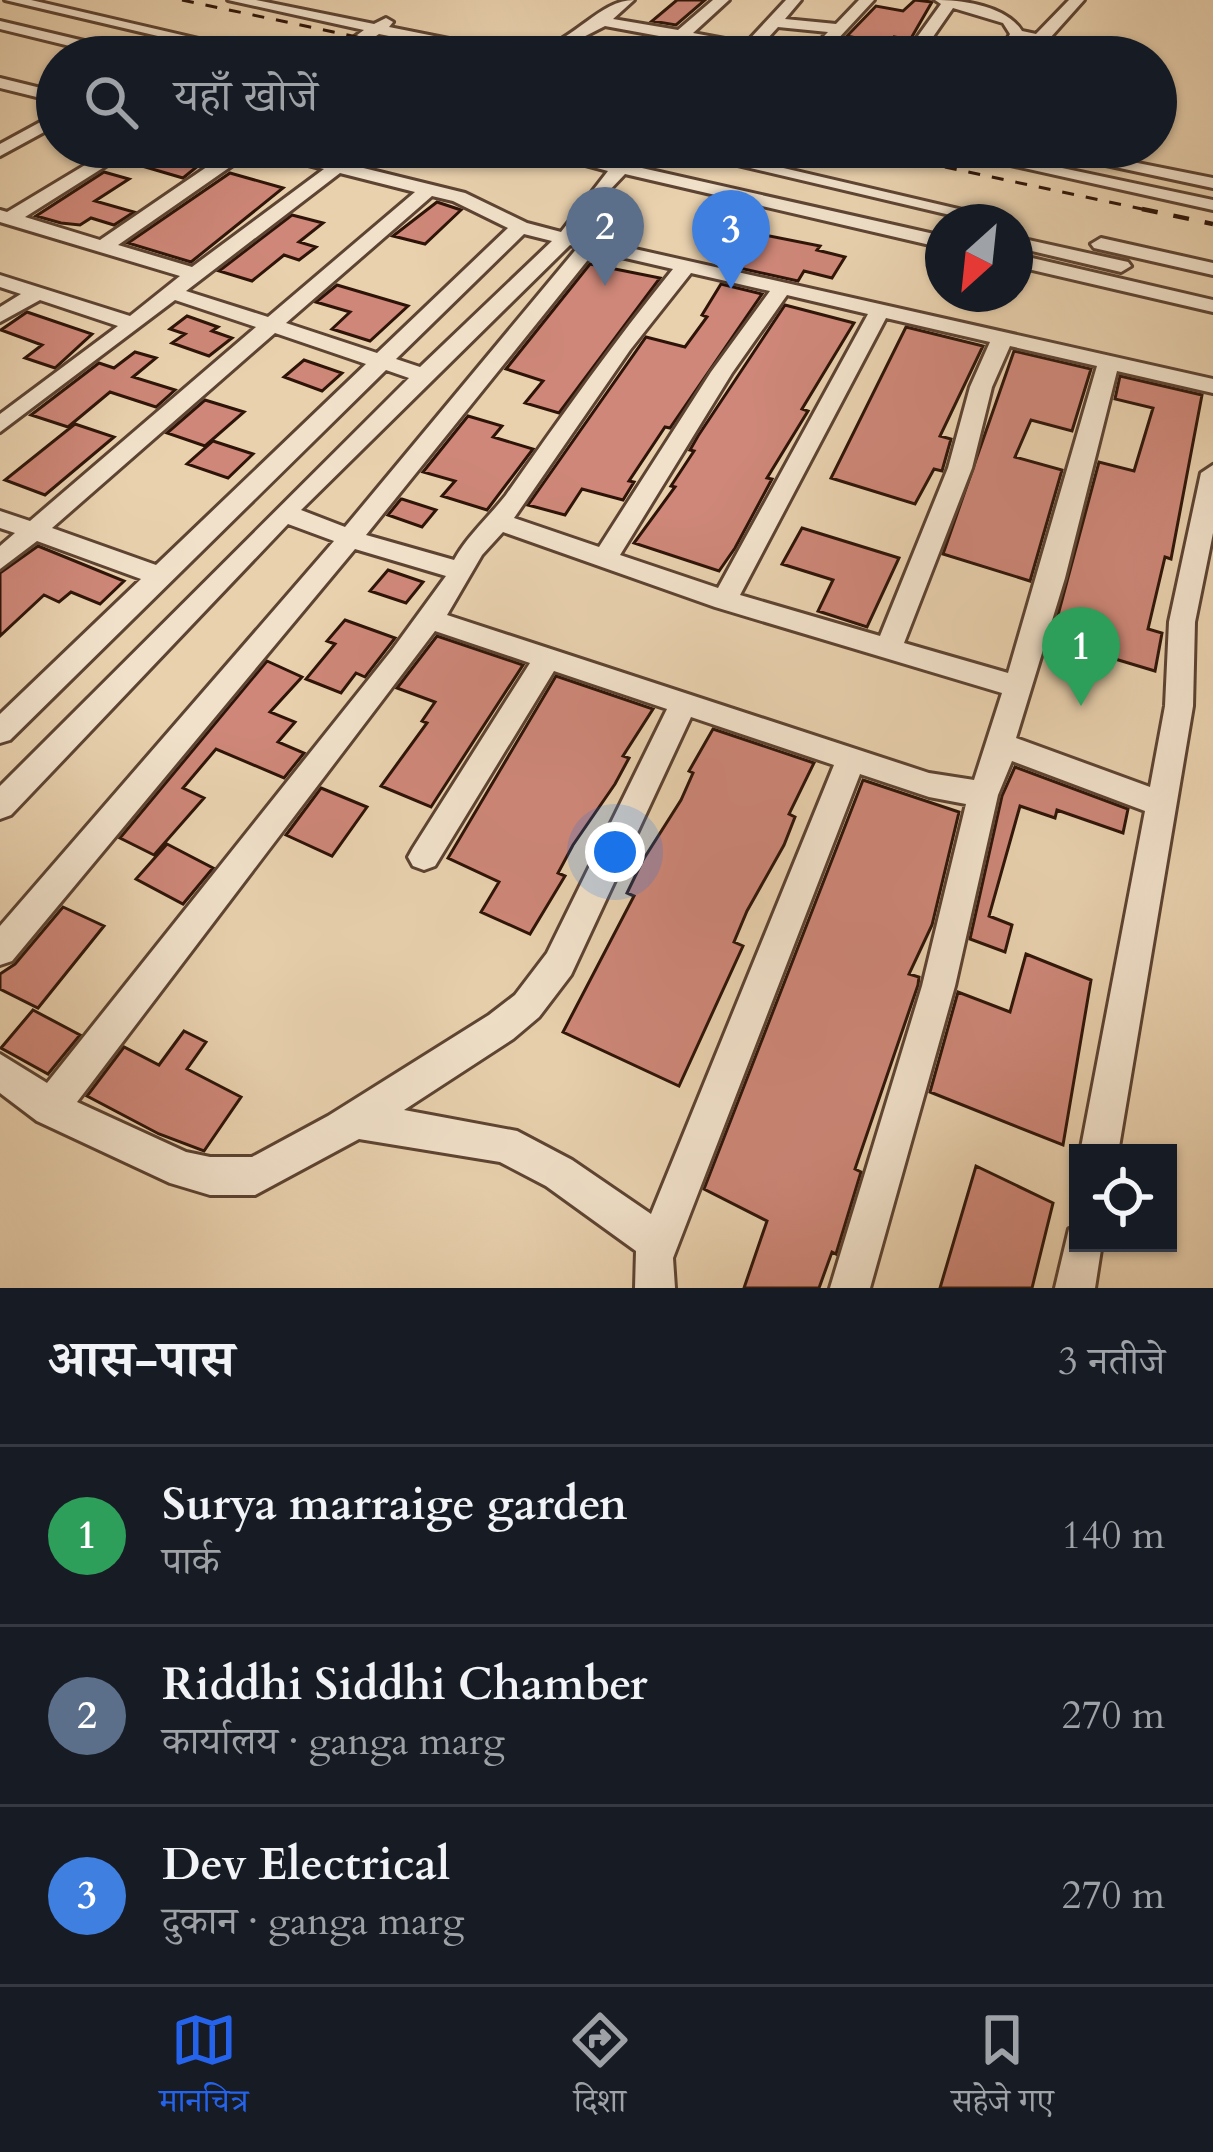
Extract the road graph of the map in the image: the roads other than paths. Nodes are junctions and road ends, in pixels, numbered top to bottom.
1 (13, 0) edge
2 (235, 0) edge
3 (284, 0) edge
4 (627, 0) edge
5 (722, 0) edge
6 (794, 0) edge
7 (867, 0) edge
8 (1077, 0) edge
9 (946, 1) edge
10 (330, 4) edge
11 (0, 11) edge
12 (775, 22) junction
13 (600, 23) junction
14 (384, 24) junction
15 (0, 25) edge
16 (840, 29) junction
17 (1017, 34) joint
18 (682, 35) junction
19 (46, 36) edge
20 (111, 36) edge
21 (174, 36) edge
22 (366, 36) edge
23 (433, 36) edge
24 (448, 36) edge
25 (579, 36) edge
26 (590, 36) edge
27 (686, 36) edge
28 (765, 36) edge
29 (833, 36) edge
30 (924, 36) edge
31 (1026, 36) edge
32 (1043, 36) edge
33 (3, 86) edge
34 (36, 93) edge
35 (36, 130) edge
36 (0, 151) edge
37 (91, 168) edge
38 (217, 168) edge
39 (336, 168) edge
40 (341, 168) edge
41 (624, 168) edge
42 (675, 168) edge
43 (686, 168) edge
44 (764, 168) edge
45 (1038, 168) edge
46 (1111, 168) edge
47 (1127, 168) edge
48 (1213, 187) edge
49 (428, 190) junction
50 (925, 204) edge
51 (1213, 205) edge
52 (4, 218) edge
53 (925, 221) edge
54 (520, 227) junction
55 (1033, 228) edge
56 (925, 237) edge
57 (578, 241) junction
58 (1033, 246) edge
59 (102, 247) junction
60 (1033, 264) edge
61 (686, 266) junction
62 (1213, 268) edge
63 (195, 274) junction
64 (0, 281) edge
65 (1213, 286) edge
66 (782, 288) junction
67 (38, 293) junction
68 (176, 294) junction
69 (1213, 306) edge
70 (880, 310) junction
71 (0, 316) edge
72 (134, 324) junction
73 (271, 327) junction
74 (1003, 338) junction
75 (1109, 360) junction
76 (382, 361) junction
77 (425, 376) junction
78 (1213, 386) edge
79 (0, 425) edge
80 (1213, 473) edge
81 (284, 513) junction
82 (0, 519) edge
83 (499, 521) junction
84 (34, 531) junction
85 (349, 536) junction
86 (0, 560) edge
87 (604, 560) junction
88 (460, 571) junction
89 (160, 576) junction
90 (724, 600) junction
91 (430, 619) junction
92 (888, 649) junction
93 (547, 659) junction
94 (1019, 687) junction
95 (682, 706) junction
96 (0, 731) edge
97 (1000, 744) junction
98 (851, 759) junction
99 (982, 794) junction
100 (1159, 803) junction
101 (0, 806) edge
102 (424, 857) dead end
103 (0, 950) edge
104 (0, 1071) edge
105 (50, 1108) junction
106 (355, 1120) junction
107 (1101, 1144) edge
108 (658, 1243) junction
109 (1081, 1252) edge
110 (655, 1288) edge
111 (850, 1288) edge
112 (1075, 1288) edge

1 - 21 street
2 - 14 street
3 - 10 street
4 - 13 street
5 - 18 street
6 - 12 street
7 - 16 street
8 - 32 street
9 - 17 street
9 - 30 street
10 - 14 street
11 - 20 street
12 - 16 street
12 - 28 street
13 - 18 street
13 - 25 street
13 - 26 street
14 - 22 street
14 - 23 street
14 - 24 street
15 - 19 street
16 - 29 street
17 - 31 street
18 - 27 street
33 - 34 street
35 - 36 street
37 - 52 street
38 - 59 street
39 - 63 street
40 - 49 street
41 - 57 street
42 - 56 street
43 - 53 street
44 - 50 street
45 - 51 street
46 - 48 street
47 - 48 street
49 - 54 street
49 - 73 street
52 - 59 street
54 - 57 street
54 - 76 street
55 - 62 street
57 - 61 street
57 - 77 street
57 - 85 street
58 - 65 street
59 - 63 street
60 - 69 street
61 - 66 street
61 - 83 street
63 - 68 street
64 - 67 street
66 - 70 street
66 - 87 street
67 - 71 street
67 - 72 street
68 - 72 street
68 - 73 street
70 - 74 street
70 - 90 street
72 - 79 street
73 - 76 street
73 - 84 street
74 - 75 street
74 - 92 street
75 - 78 street
75 - 94 street
76 - 77 street
76 - 89 street
77 - 81 street
80 - 100 street
81 - 85 street
81 - 101 street
82 - 84 street
83 - 87 street
83 - 88 street
84 - 86 street
84 - 89 street
85 - 88 street
85 - 103 street
87 - 90 street
88 - 91 street
89 - 96 street
90 - 92 street
91 - 93 street
91 - 105 street
92 - 94 street
93 - 95 street
93 - 102 street
94 - 97 street
95 - 98 street
95 - 106 street
97 - 99 street
97 - 100 street
98 - 99 street
98 - 108 street
99 - 111 street
100 - 107 street
104 - 105 street
105 - 106 street
106 - 108 street
108 - 110 street
109 - 112 street

